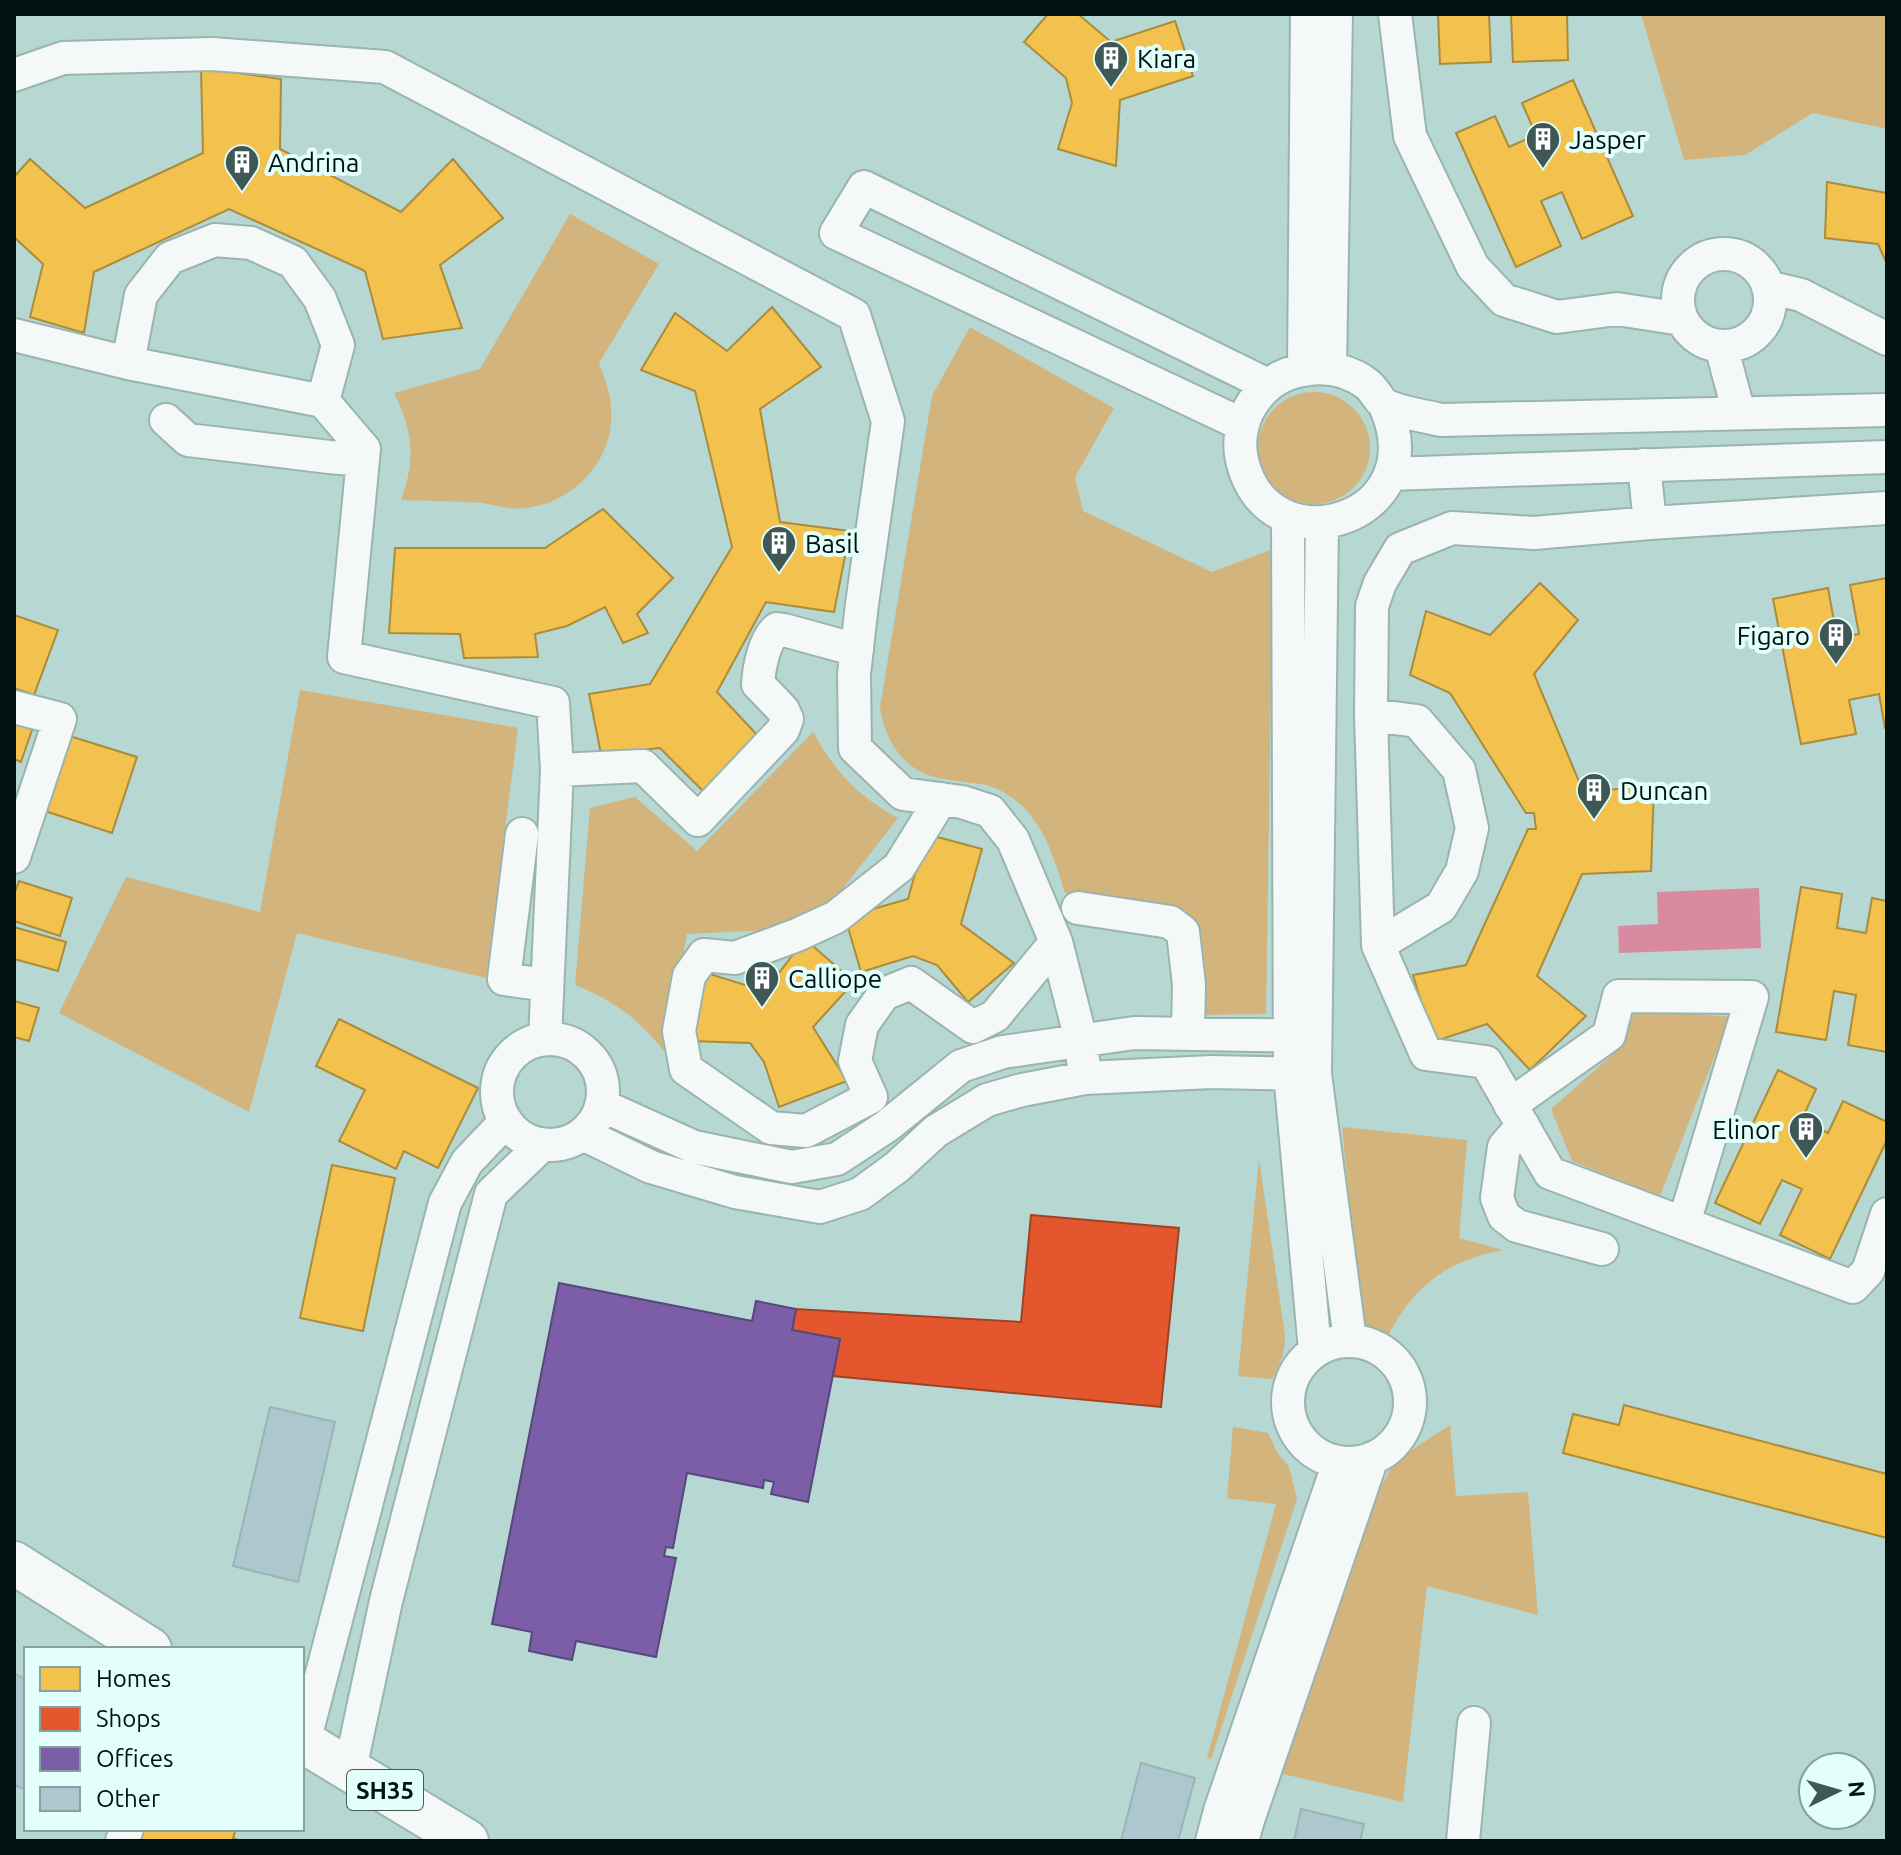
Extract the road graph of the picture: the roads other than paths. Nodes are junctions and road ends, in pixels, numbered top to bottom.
1 (1307, 14) edge
2 (1336, 14) edge
3 (1395, 14) edge
4 (14, 75) edge
5 (1768, 287) junction
6 (1682, 319) junction
7 (14, 335) edge
8 (1887, 339) edge
9 (1721, 346) junction
10 (128, 363) junction
11 (1317, 370) junction
12 (1268, 385) junction
13 (323, 401) junction
14 (1385, 406) junction
15 (1887, 410) edge
16 (1850, 411) junction
17 (1739, 413) junction
18 (166, 420) dead end
19 (1243, 425) junction
20 (1887, 457) edge
21 (1849, 458) junction
22 (363, 460) junction
23 (1644, 465) junction
24 (1390, 474) junction
25 (1887, 508) edge
26 (1288, 517) junction
27 (1322, 523) junction
28 (1650, 523) junction
29 (857, 650) junction
30 (14, 707) edge
31 (1371, 715) junction
32 (557, 770) junction
33 (941, 799) junction
34 (522, 834) dead end
35 (14, 857) edge
36 (1078, 908) dead end
37 (1056, 942) junction
38 (1378, 945) junction
39 (547, 985) junction
40 (1188, 1033) junction
41 (1302, 1036) junction
42 (545, 1039) junction
43 (1081, 1040) junction
44 (1302, 1074) junction
45 (1085, 1078) junction
46 (601, 1105) junction
47 (1516, 1115) junction
48 (506, 1121) junction
49 (583, 1134) junction
50 (542, 1145) junction
51 (1887, 1214) edge
52 (1684, 1223) junction
53 (1602, 1249) dead end
54 (1877, 1270) edge
55 (1350, 1340) junction
56 (1315, 1350) junction
57 (1372, 1458) junction
58 (1339, 1462) junction
59 (14, 1563) edge
60 (344, 1587) junction
61 (386, 1601) junction
62 (147, 1647) edge
63 (1474, 1723) dead end
64 (304, 1738) edge
65 (304, 1743) edge
66 (350, 1769) junction
67 (467, 1841) edge
68 (1212, 1841) edge
69 (1242, 1841) edge
70 (1463, 1841) edge

1 - 11 street
2 - 11 street
3 - 6 street
4 - 29 street
5 - 6 street
5 - 8 street
5 - 9 street
6 - 9 street
7 - 10 street
9 - 17 street
10 - 13 street
10 - 13 street
11 - 12 street
11 - 14 street
12 - 19 street
12 - 19 street
13 - 22 street
14 - 17 street
14 - 24 street
15 - 16 street
16 - 17 street
16 - 21 street
18 - 22 street
19 - 26 street
20 - 21 street
21 - 23 street
22 - 32 street
23 - 24 street
23 - 28 street
24 - 27 street
25 - 28 street
26 - 27 street
26 - 41 street
27 - 41 street
28 - 31 street
29 - 32 street
29 - 33 street
30 - 35 street
31 - 38 street
31 - 38 street
32 - 39 street
33 - 37 street
33 - 37 street
34 - 39 street
36 - 40 street
37 - 43 street
38 - 47 street
39 - 42 street
40 - 41 street
40 - 43 street
41 - 44 street
42 - 46 street
42 - 48 street
43 - 45 street
43 - 46 street
44 - 45 street
44 - 55 street
44 - 56 street
45 - 49 street
46 - 49 street
47 - 52 street
47 - 52 street
47 - 53 street
48 - 50 street
48 - 60 street
49 - 50 street
50 - 61 street
51 - 54 street
52 - 54 street
55 - 56 street
55 - 57 street
56 - 58 street
57 - 58 street
57 - 69 street
58 - 68 street
59 - 62 main road
60 - 61 street
60 - 64 street
61 - 66 street
63 - 70 street
65 - 66 main road, SH35
66 - 67 main road, SH35

